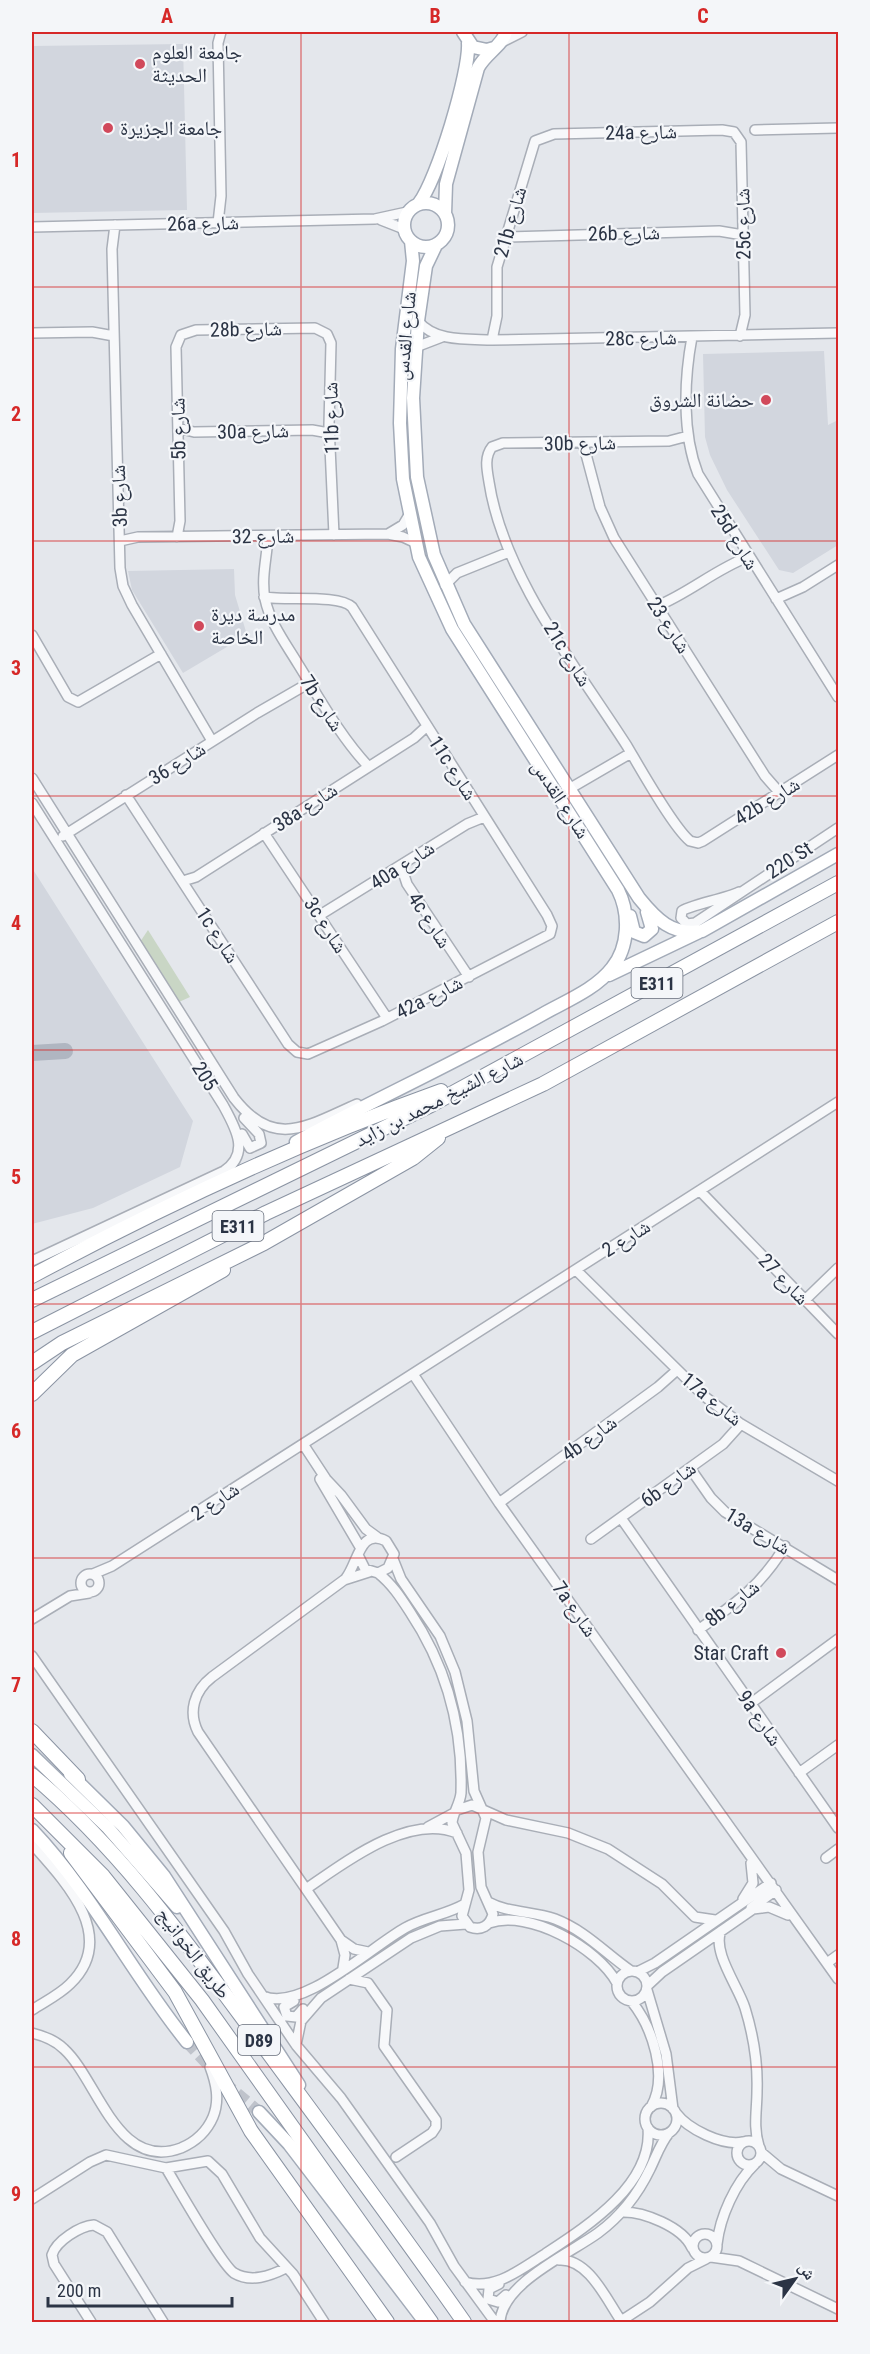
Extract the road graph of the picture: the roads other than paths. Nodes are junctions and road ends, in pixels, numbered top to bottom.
1 (214, 32) edge
2 (221, 32) edge
3 (506, 32) edge
4 (522, 32) edge
5 (462, 35) edge
6 (218, 43) junction
7 (497, 46) junction
8 (838, 128) edge
9 (755, 130) dead end
10 (737, 135) joint
11 (543, 136) joint
12 (419, 203) junction
13 (407, 212) junction
14 (445, 214) junction
15 (375, 219) junction
16 (222, 223) junction
17 (111, 225) junction
18 (509, 227) junction
19 (32, 228) edge
20 (404, 230) junction
21 (743, 231) junction
22 (529, 236) junction
23 (506, 237) junction
24 (411, 241) junction
25 (436, 245) junction
26 (418, 321) junction
27 (315, 328) joint
28 (114, 331) junction
29 (32, 333) edge
30 (838, 333) edge
31 (745, 336) junction
32 (444, 337) junction
33 (680, 337) junction
34 (692, 337) junction
35 (179, 338) joint
36 (497, 340) junction
37 (416, 347) junction
38 (687, 358) junction
39 (329, 429) junction
40 (178, 432) junction
41 (688, 436) junction
42 (669, 441) junction
43 (587, 443) junction
44 (690, 446) junction
45 (492, 447) joint
46 (409, 514) junction
47 (388, 534) junction
48 (338, 535) junction
49 (264, 536) junction
50 (120, 537) junction
51 (180, 537) junction
52 (416, 543) junction
53 (509, 552) junction
54 (746, 553) junction
55 (838, 565) edge
56 (424, 570) junction
57 (444, 585) junction
58 (803, 587) junction
59 (264, 597) junction
60 (776, 599) junction
61 (284, 600) junction
62 (782, 608) junction
63 (267, 609) junction
64 (660, 610) junction
65 (464, 624) junction
66 (32, 635) edge
67 (159, 651) junction
68 (307, 681) junction
69 (838, 697) edge
70 (427, 729) junction
71 (214, 740) junction
72 (631, 753) junction
73 (838, 755) edge
74 (364, 768) junction
75 (32, 778) edge
76 (569, 789) junction
77 (128, 794) junction
78 (776, 794) junction
79 (32, 795) edge
80 (32, 803) edge
81 (482, 814) junction
82 (58, 820) junction
83 (81, 824) junction
84 (838, 828) edge
85 (266, 832) junction
86 (67, 834) junction
87 (694, 843) joint
88 (74, 845) junction
89 (838, 854) edge
90 (603, 864) junction
91 (397, 869) junction
92 (838, 883) edge
93 (185, 884) junction
94 (740, 892) junction
95 (639, 898) junction
96 (321, 918) junction
97 (838, 922) edge
98 (552, 926) joint
99 (702, 931) junction
100 (466, 978) junction
101 (595, 983) junction
102 (385, 1020) junction
103 (297, 1052) joint
104 (475, 1081) junction
105 (234, 1098) junction
106 (380, 1098) junction
107 (223, 1105) junction
108 (837, 1106) edge
109 (448, 1129) junction
110 (256, 1168) junction
111 (702, 1190) junction
112 (264, 1243) junction
113 (80, 1249) junction
114 (32, 1261) edge
115 (32, 1266) edge
116 (579, 1268) junction
117 (838, 1268) edge
118 (32, 1276) edge
119 (32, 1300) edge
120 (805, 1300) junction
121 (32, 1332) edge
122 (838, 1334) edge
123 (32, 1363) edge
124 (676, 1371) junction
125 (411, 1375) junction
126 (35, 1390) edge
127 (741, 1424) junction
128 (300, 1446) junction
129 (313, 1464) junction
130 (690, 1468) junction
131 (838, 1481) edge
132 (499, 1503) junction
133 (621, 1518) junction
134 (377, 1537) junction
135 (591, 1539) dead end
136 (784, 1546) junction
137 (359, 1551) junction
138 (393, 1559) junction
139 (112, 1566) junction
140 (374, 1572) junction
141 (93, 1574) junction
142 (344, 1580) junction
143 (838, 1580) edge
144 (99, 1584) junction
145 (89, 1593) junction
146 (32, 1619) edge
147 (698, 1630) junction
148 (838, 1639) edge
149 (32, 1656) edge
150 (750, 1704) junction
151 (32, 1731) edge
152 (32, 1740) edge
153 (838, 1745) edge
154 (32, 1755) edge
155 (799, 1773) junction
156 (32, 1774) edge
157 (78, 1779) junction
158 (32, 1805) edge
159 (714, 1806) junction
160 (481, 1809) junction
161 (456, 1811) junction
162 (512, 1822) junction
163 (426, 1828) junction
164 (838, 1828) edge
165 (55, 1829) junction
166 (32, 1830) edge
167 (483, 1832) junction
168 (457, 1833) junction
169 (32, 1844) edge
170 (838, 1849) edge
171 (825, 1858) dead end
172 (751, 1863) junction
173 (306, 1888) junction
174 (772, 1888) junction
175 (488, 1902) junction
176 (465, 1904) junction
177 (735, 1907) junction
178 (692, 1914) junction
179 (788, 1915) junction
180 (740, 1917) junction
181 (715, 1920) junction
182 (489, 1923) junction
183 (466, 1924) junction
184 (721, 1931) junction
185 (691, 1937) junction
186 (341, 1940) junction
187 (698, 1947) junction
188 (817, 1949) junction
189 (368, 1952) junction
190 (720, 1952) junction
191 (838, 1955) edge
192 (217, 1957) junction
193 (838, 1960) edge
194 (375, 1962) junction
195 (828, 1964) junction
196 (343, 1968) junction
197 (634, 1971) junction
198 (349, 1979) junction
199 (838, 1979) edge
200 (616, 1983) junction
201 (372, 1986) junction
202 (314, 1988) junction
203 (647, 1988) junction
204 (263, 1996) junction
205 (321, 1998) junction
206 (632, 2002) junction
207 (32, 2010) edge
208 (32, 2033) edge
209 (201, 2036) junction
210 (187, 2042) tunnel mouth
211 (296, 2045) junction
212 (651, 2106) junction
213 (674, 2111) junction
214 (259, 2112) tunnel mouth
215 (755, 2122) junction
216 (322, 2125) junction
217 (648, 2128) junction
218 (669, 2133) junction
219 (743, 2142) junction
220 (760, 2150) junction
221 (396, 2157) dead end
222 (738, 2157) junction
223 (755, 2164) junction
224 (166, 2168) junction
225 (740, 2182) junction
226 (838, 2196) edge
227 (32, 2199) edge
228 (621, 2212) junction
229 (726, 2215) junction
230 (703, 2234) junction
231 (585, 2242) junction
232 (717, 2244) junction
233 (692, 2248) junction
234 (709, 2258) junction
235 (559, 2260) junction
236 (286, 2268) junction
237 (584, 2268) junction
238 (519, 2271) junction
239 (684, 2271) junction
240 (525, 2281) junction
241 (465, 2282) junction
242 (838, 2309) edge
243 (464, 2321) edge
244 (91, 2322) edge
245 (163, 2322) edge
246 (324, 2322) edge
247 (387, 2322) edge
248 (426, 2322) edge
249 (431, 2322) edge
250 (495, 2322) edge
251 (500, 2322) edge
252 (622, 2322) edge

1 - 6 street
2 - 6 street
3 - 7 main road
4 - 7 street
5 - 7 main road
5 - 12 main road
6 - 16 street
7 - 14 main road
8 - 9 street
10 - 11 street, 24a شارع
10 - 21 street, 25c شارع
11 - 18 street, 21b شارع
12 - 13 main road
12 - 14 main road
13 - 15 street, 26a شارع
13 - 20 main road
14 - 25 main road
15 - 16 street, 26a شارع
15 - 20 street, 26a شارع
16 - 17 street, 26a شارع
17 - 19 street, 26a شارع
17 - 28 street, 3b شارع
18 - 22 street, 26b شارع
18 - 23 street, 21b شارع
20 - 24 main road
21 - 22 street, 26b شارع
21 - 31 street, 25c شارع
22 - 23 street, 26b شارع
23 - 36 street, 21b شارع
24 - 25 main road
24 - 46 main road, شارع القدس
25 - 26 main road, شارع القدس
26 - 32 street, 28c شارع
26 - 37 main road, شارع القدس
27 - 35 street, 28b شارع
27 - 39 street, 11b شارع
28 - 29 street
28 - 50 street, 3b شارع
30 - 31 street, 28c شارع
31 - 34 street, 28c شارع
32 - 36 street, 28c شارع
32 - 37 street, 28c شارع
33 - 34 street, 28c شارع
33 - 36 street, 28c شارع
33 - 38 street, 25d شارع
34 - 38 street, 25d شارع
35 - 40 street, 5b شارع
37 - 57 main road, شارع القدس
38 - 41 street, 25d شارع
39 - 40 street, 30a شارع
39 - 48 street, 11b شارع
40 - 51 street, 5b شارع
41 - 42 street, 30b شارع
41 - 44 street, 25d شارع
42 - 43 street, 30b شارع
42 - 44 street, 30b شارع
43 - 45 street, 30b شارع
43 - 64 street, شارع 23
44 - 54 street, 25d شارع
45 - 53 street, 21c شارع
46 - 47 street
46 - 52 main road, شارع القدس
47 - 48 street, شارع 32
47 - 52 street, شارع 32
48 - 49 street, شارع 32
49 - 51 street, شارع 32
49 - 59 street, 7b شارع
50 - 51 street, شارع 32
50 - 67 street, 3b شارع
52 - 56 main road, شارع القدس
53 - 57 street
53 - 72 street, 21c شارع
54 - 60 street, 25d شارع
54 - 64 street
55 - 58 street
56 - 65 main road
56 - 90 main road, شارع القدس
57 - 65 main road, شارع القدس
58 - 60 street
58 - 62 street
59 - 61 street
59 - 63 street, 7b شارع
60 - 62 street, 25d شارع
61 - 63 street
61 - 70 street, 11c شارع
62 - 69 street, 25d شارع
63 - 68 street, 7b شارع
64 - 78 street, شارع 23
65 - 76 main road, شارع القدس
66 - 67 street
67 - 71 street, 3b شارع
68 - 71 street, شارع 36
68 - 74 street, 7b شارع
70 - 74 street, 38a شارع
70 - 81 street, 11c شارع
71 - 77 street, شارع 36
72 - 76 street
72 - 87 street, 21c شارع
73 - 78 street, 42b شارع
74 - 85 street, 38a شارع
75 - 82 street, 205
76 - 95 main road, شارع القدس
77 - 83 street, شارع 36
77 - 93 street, 1c شارع
78 - 87 street, 42b شارع
79 - 86 street
80 - 107 street, 205
81 - 91 street, 40a شارع
81 - 98 street, 11c شارع
82 - 83 street
82 - 86 street, 205
83 - 86 street, شارع 36
83 - 88 street
84 - 94 street, 220 St
85 - 93 street, 38a شارع
85 - 96 street, 3c شارع
86 - 88 street, 205
88 - 105 street, 205
89 - 99 main road
90 - 95 main road
90 - 101 main road, شارع القدس
91 - 96 street, 40a شارع
91 - 100 street, 4c شارع
92 - 104 highway, شارع الشيخ محمد بن زايد / E311
93 - 103 street, 1c شارع
94 - 94 street, 220 St
95 - 99 main road, شارع القدس
96 - 102 street, 3c شارع
97 - 109 highway, شارع الشيخ محمد بن زايد / E311
98 - 100 street, 42a شارع
99 - 101 main road
100 - 102 street, 42a شارع
101 - 106 main road, شارع القدس
102 - 103 street, 42a شارع
104 - 110 highway
104 - 119 highway, شارع الشيخ محمد بن زايد / E311
105 - 106 street, 205
105 - 107 street
106 - 110 main road, شارع القدس
107 - 114 street, 205
108 - 111 street, شارع 2
109 - 112 highway
109 - 121 highway, شارع الشيخ محمد بن زايد / E311
110 - 113 highway
111 - 116 street, شارع 2
111 - 120 street, شارع 27
112 - 123 highway
112 - 126 highway
113 - 115 highway
113 - 118 highway
116 - 124 street, 17a شارع
116 - 125 street, شارع 2
117 - 120 street
120 - 122 street, شارع 27
124 - 127 street, 17a شارع
124 - 132 street, 4b شارع
125 - 128 street, شارع 2
125 - 132 street, 7a شارع
127 - 130 street, 6b شارع
127 - 131 street, 17a شارع
128 - 129 street
128 - 139 street, شارع 2
129 - 134 street
129 - 137 street
130 - 133 street, 6b شارع
130 - 136 street, 13a شارع
132 - 159 street, 7a شارع
133 - 135 street, 6b شارع
133 - 147 street, 9a شارع
134 - 137 street
134 - 138 street
136 - 143 street, 13a شارع
136 - 147 street, 8b شارع
137 - 140 street
137 - 142 street
138 - 140 street
138 - 160 street
139 - 141 street
139 - 144 street
140 - 142 street
140 - 161 street
141 - 144 street
141 - 145 street
142 - 173 street
144 - 145 street
145 - 146 street
147 - 150 street, 9a شارع
148 - 150 street
149 - 204 street
150 - 155 street, 9a شارع
151 - 157 highway
152 - 157 main road
153 - 155 street
154 - 192 main road
155 - 164 street, 9a شارع
156 - 216 highway, طريق الخوانيج / D89
157 - 192 main road
158 - 165 highway, طريق الخوانيج / D89
159 - 172 street, 7a شارع
159 - 174 street, 7a شارع
160 - 161 street
160 - 162 street
160 - 167 street
161 - 163 street
161 - 168 street
162 - 167 street
162 - 178 street
163 - 168 street
163 - 173 street
165 - 209 highway
165 - 249 highway, طريق الخوانيج / D89
166 - 210 main road
167 - 175 street
168 - 176 street
169 - 207 street
170 - 171 street
172 - 174 street, 7a شارع
172 - 177 street
173 - 186 street
174 - 177 street
174 - 179 street, 7a شارع
174 - 180 street
174 - 188 street, 7a شارع
175 - 182 street
175 - 197 street
176 - 183 street
176 - 189 street
177 - 181 street
178 - 181 street
178 - 185 street
179 - 180 street
179 - 188 street, 7a شارع
180 - 184 street
181 - 185 street
182 - 183 street
182 - 200 street
183 - 194 street
184 - 187 street
184 - 190 street
185 - 197 street
186 - 189 street
186 - 196 street
187 - 190 street
187 - 203 street
188 - 195 street, 7a شارع
189 - 196 street
190 - 215 street
191 - 195 street
192 - 216 main road
193 - 195 street
194 - 198 street
194 - 201 street
195 - 199 street, 7a شارع
196 - 202 street
197 - 200 street
197 - 203 street
198 - 201 street
198 - 205 street
200 - 206 street
201 - 221 street
202 - 204 street
202 - 205 street
203 - 206 street
203 - 213 street
204 - 211 street
205 - 211 street
206 - 212 street
208 - 209 street
209 - 247 highway
211 - 241 street
212 - 213 street
212 - 217 street
213 - 218 street
213 - 219 street
214 - 248 main road
215 - 219 street
215 - 220 street
216 - 243 highway, طريق الخوانيج / D89
217 - 218 street
217 - 238 street
218 - 228 street
219 - 220 street
219 - 222 street
220 - 223 street
220 - 226 street
222 - 223 street
222 - 225 street
223 - 225 street
224 - 227 street
224 - 236 street
224 - 236 street
225 - 229 street
228 - 231 street
228 - 233 street
229 - 230 street
229 - 232 street
230 - 232 street
230 - 233 street
231 - 235 street
231 - 237 street
232 - 234 street
233 - 234 street
233 - 239 street
234 - 239 street
234 - 242 street
235 - 237 street
235 - 240 street
236 - 246 street
237 - 252 street
238 - 240 street
238 - 241 street
239 - 252 street
240 - 251 street
241 - 250 street
244 - 245 street

